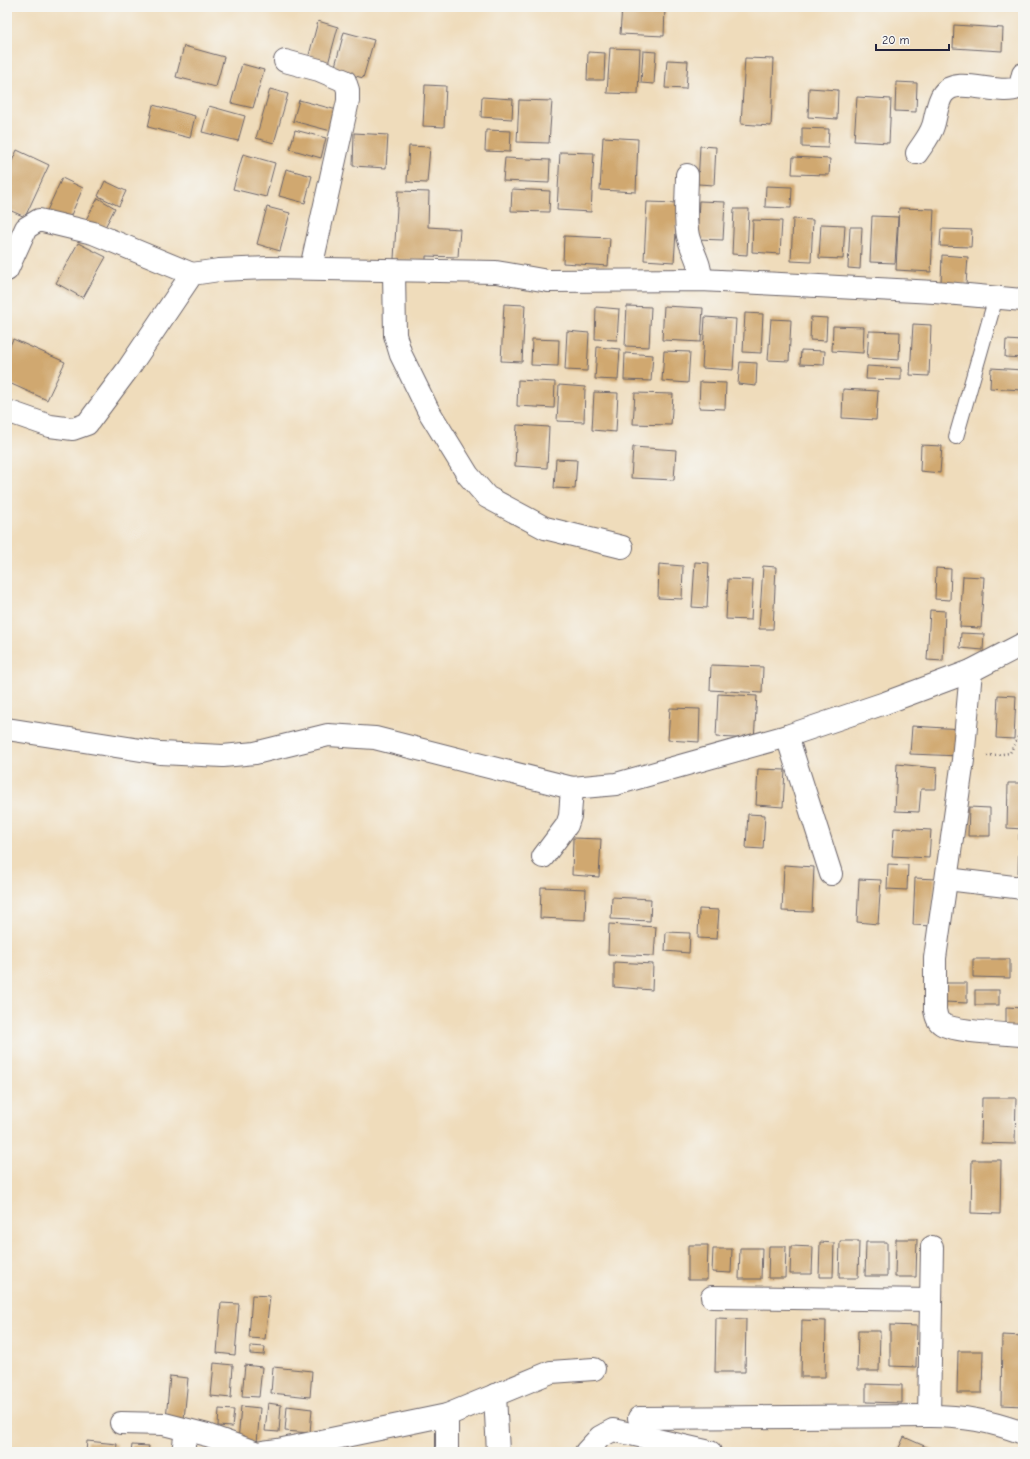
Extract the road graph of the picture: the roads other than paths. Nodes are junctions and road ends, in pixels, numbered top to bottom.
1 (285, 61) dead end
2 (1023, 74) edge
3 (917, 153) dead end
4 (687, 175) dead end
5 (311, 268) junction
6 (7, 270) edge
7 (394, 271) junction
8 (192, 274) junction
9 (701, 280) junction
10 (996, 297) junction
11 (1023, 300) edge
12 (7, 411) edge
13 (956, 437) dead end
14 (622, 547) dead end
15 (1023, 644) edge
16 (971, 671) junction
17 (7, 730) edge
18 (787, 736) junction
19 (572, 788) junction
20 (543, 857) dead end
21 (831, 874) dead end
22 (947, 879) junction
23 (1023, 888) edge
24 (1023, 1035) edge
25 (932, 1247) dead end
26 (712, 1297) dead end
27 (930, 1300) junction
28 (594, 1369) dead end
29 (495, 1395) junction
30 (447, 1415) junction
31 (929, 1416) junction
32 (639, 1418) dead end
33 (121, 1423) dead end
34 (186, 1430) junction
35 (1023, 1433) edge
36 (183, 1452) edge
37 (255, 1452) edge
38 (263, 1452) edge
39 (448, 1452) edge
40 (498, 1452) edge
41 (586, 1452) edge
42 (710, 1452) edge

1 - 5 street
2 - 3 street
4 - 9 street
5 - 7 street
5 - 8 street
6 - 8 street
7 - 9 street
7 - 14 street
8 - 12 street
9 - 10 street
10 - 11 street
10 - 13 lane
15 - 16 street
16 - 18 street
16 - 22 street
17 - 19 street
18 - 19 street
18 - 21 street
19 - 20 street
22 - 23 street
22 - 24 street
25 - 27 street
26 - 27 street
27 - 31 street
28 - 29 street
29 - 30 street
29 - 40 street
30 - 38 street
30 - 39 street
31 - 32 street
31 - 35 street
33 - 34 street
34 - 36 street
34 - 37 street
41 - 42 street

